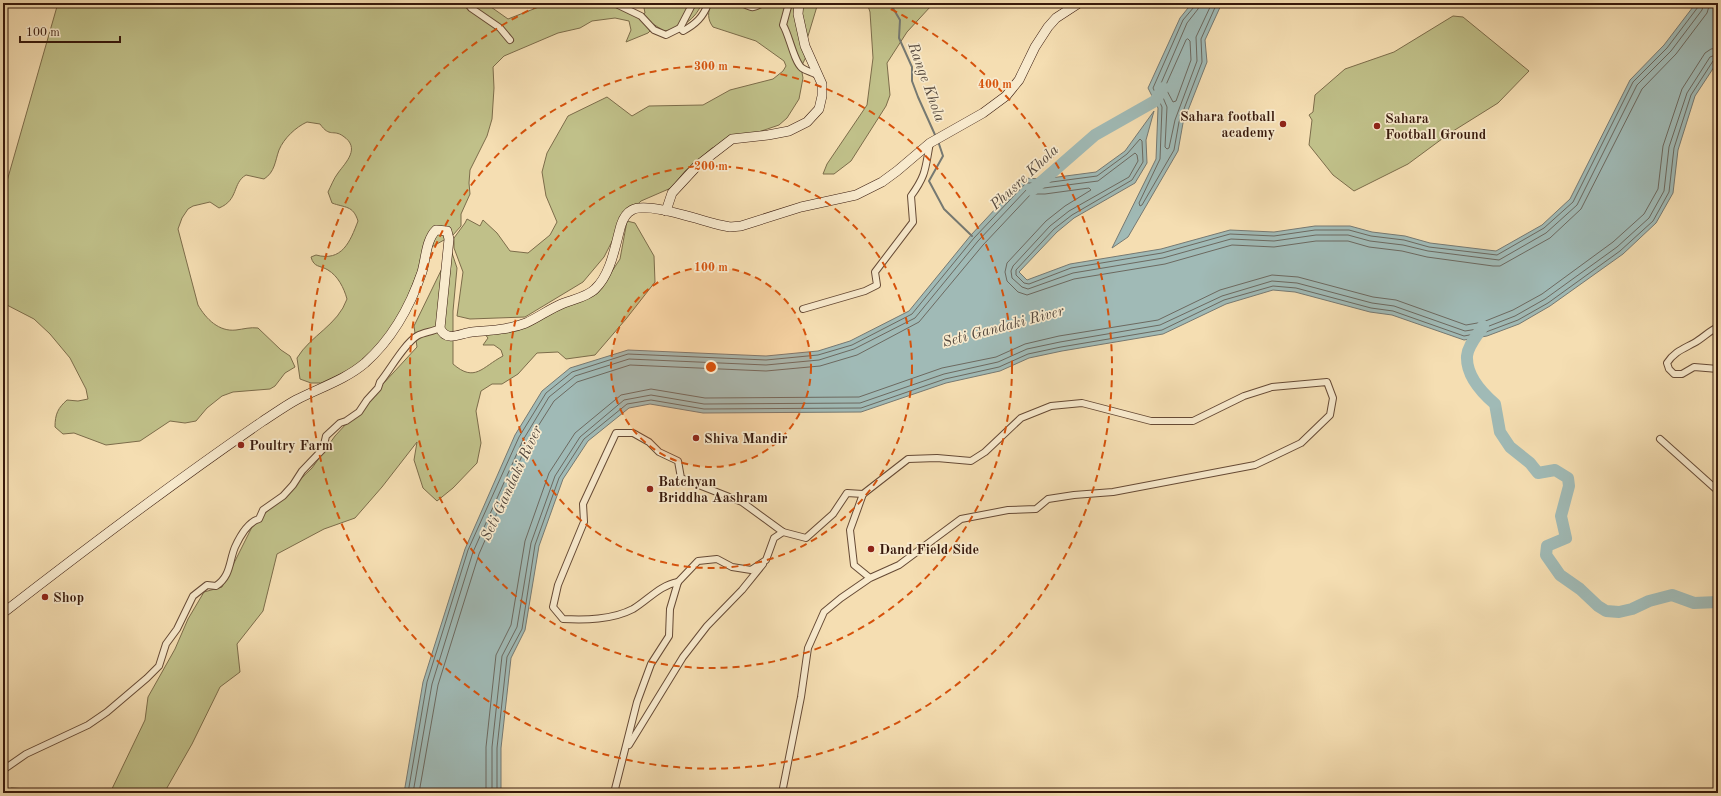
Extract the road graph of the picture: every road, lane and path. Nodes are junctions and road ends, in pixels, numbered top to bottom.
1 (467, 3) edge
2 (614, 3) edge
3 (693, 3) edge
4 (711, 3) edge
5 (742, 3) edge
6 (763, 3) edge
7 (789, 3) edge
8 (799, 3) edge
9 (1078, 3) edge
10 (680, 28) junction
11 (510, 40) dead end
12 (817, 75) junction
13 (930, 142) junction
14 (666, 211) junction
15 (803, 309) dead end
16 (1718, 327) edge
17 (440, 328) junction
18 (1718, 369) edge
19 (1660, 439) dead end
20 (1718, 491) edge
21 (863, 494) junction
22 (783, 532) junction
23 (766, 560) junction
24 (870, 578) junction
25 (678, 582) junction
26 (3, 613) edge
27 (626, 750) junction
28 (3, 770) edge
29 (614, 793) edge
30 (782, 793) edge

1 - 11 street
2 - 10 street
3 - 10 street
4 - 10 street
5 - 6 street
7 - 12 street
8 - 12 main road
9 - 13 main road
12 - 14 main road
13 - 14 main road
13 - 15 street
14 - 17 main road
16 - 18 street
17 - 26 main road
17 - 28 street
19 - 20 street
21 - 22 street
21 - 24 street
21 - 24 street
22 - 23 street
22 - 25 street
23 - 25 street
23 - 27 street
24 - 30 street
25 - 27 street
27 - 29 street

